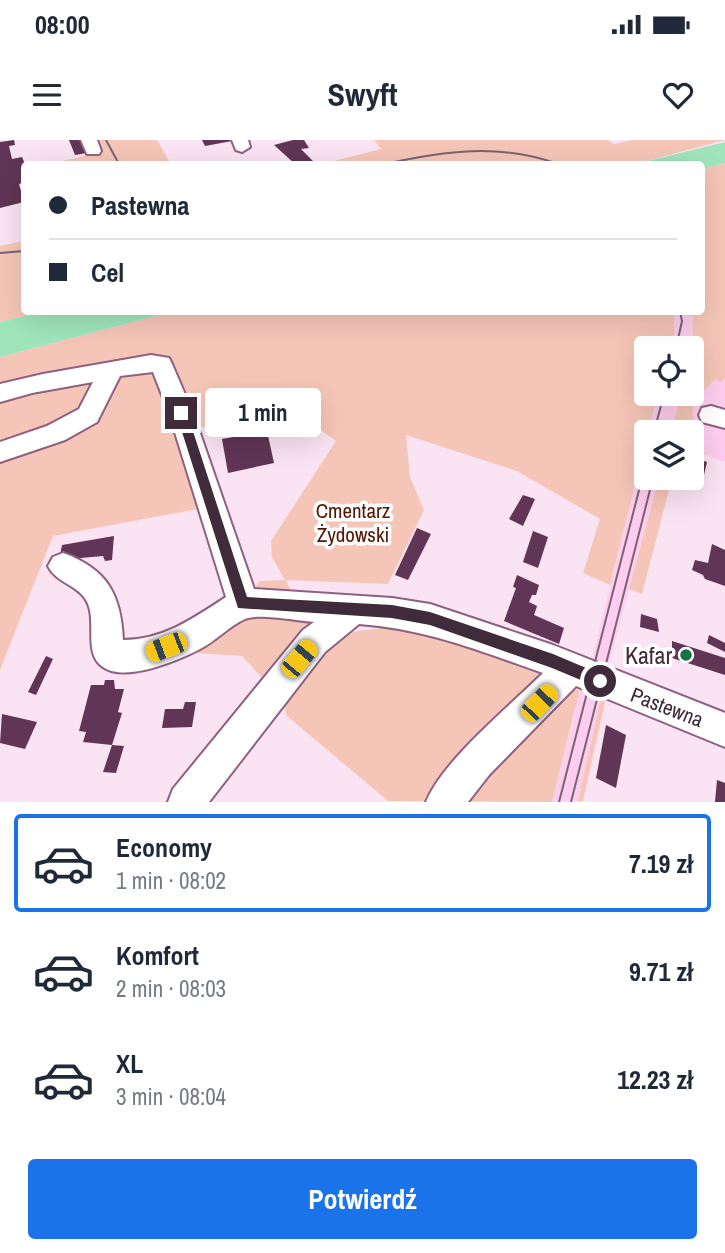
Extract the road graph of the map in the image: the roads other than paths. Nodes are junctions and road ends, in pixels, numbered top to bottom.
1 (108, 370) junction
2 (0, 393) edge
3 (0, 452) edge
4 (63, 566) dead end
5 (243, 603) junction
6 (355, 610) junction
7 (571, 669) junction
8 (725, 730) edge
9 (186, 802) edge
10 (444, 802) edge

1 - 2 street
1 - 3 street
1 - 5 street
4 - 5 street
5 - 6 street, Pastewna
6 - 7 street, Pastewna
6 - 9 street
7 - 8 street, Pastewna
7 - 10 street

